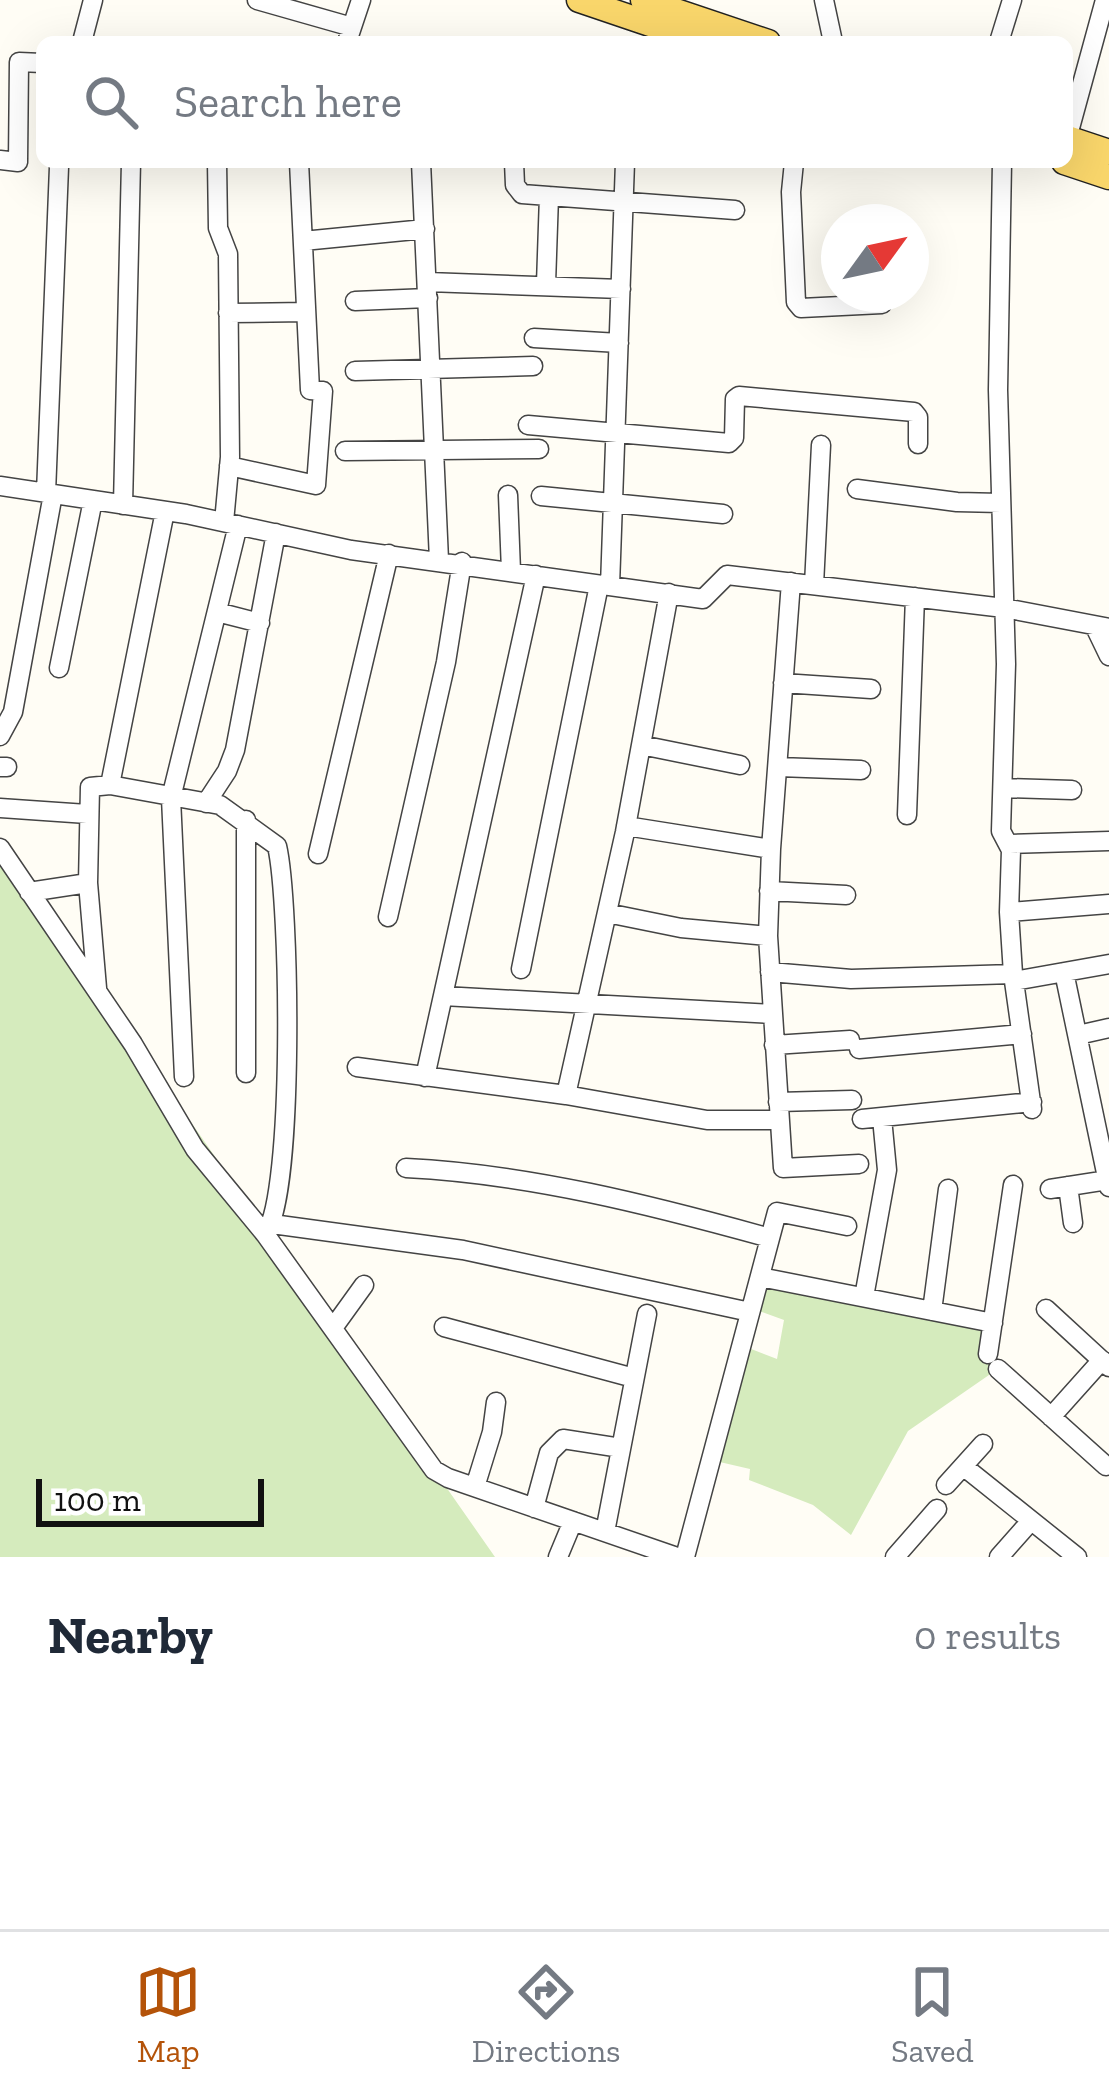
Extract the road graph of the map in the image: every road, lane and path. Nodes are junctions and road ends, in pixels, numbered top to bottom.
1 (93, 0) edge
2 (257, 0) edge
3 (361, 0) edge
4 (579, 0) edge
5 (824, 0) edge
6 (1012, 0) edge
7 (1105, 0) edge
8 (642, 16) edge
9 (350, 34) edge
10 (84, 36) edge
11 (689, 36) edge
12 (739, 36) edge
13 (832, 36) edge
14 (1001, 36) edge
15 (36, 63) edge
16 (9, 83) edge
17 (1073, 117) edge
18 (1073, 141) edge
19 (1109, 152) edge
20 (0, 160) edge
21 (1073, 165) edge
22 (58, 168) edge
23 (131, 168) edge
24 (217, 168) edge
25 (300, 168) edge
26 (422, 168) edge
27 (515, 168) edge
28 (626, 168) edge
29 (793, 168) edge
30 (1002, 168) edge
31 (1109, 177) edge
32 (549, 196) junction
33 (624, 200) junction
34 (735, 210) dead end
35 (425, 230) junction
36 (303, 242) junction
37 (546, 284) junction
38 (621, 289) junction
39 (428, 290) junction
40 (355, 301) dead end
41 (821, 307) edge
42 (306, 312) junction
43 (228, 313) junction
44 (535, 338) dead end
45 (619, 343) junction
46 (533, 366) dead end
47 (432, 368) junction
48 (355, 371) dead end
49 (528, 425) dead end
50 (616, 431) junction
51 (918, 444) dead end
52 (821, 445) dead end
53 (539, 449) dead end
54 (435, 450) junction
55 (345, 451) dead end
56 (230, 466) junction
57 (0, 486) edge
58 (857, 488) dead end
59 (49, 494) junction
60 (508, 495) dead end
61 (541, 496) dead end
62 (93, 500) junction
63 (1001, 503) junction
64 (123, 505) junction
65 (613, 506) junction
66 (165, 511) junction
67 (723, 514) dead end
68 (231, 524) junction
69 (276, 533) junction
70 (388, 554) junction
71 (440, 560) junction
72 (461, 562) junction
73 (511, 571) junction
74 (536, 575) junction
75 (791, 582) junction
76 (604, 585) junction
77 (814, 585) junction
78 (669, 593) junction
79 (915, 597) junction
80 (1004, 608) junction
81 (217, 612) junction
82 (260, 623) junction
83 (1102, 628) edge
84 (1109, 656) edge
85 (58, 668) dead end
86 (782, 682) junction
87 (9, 687) edge
88 (871, 689) dead end
89 (0, 736) edge
90 (641, 745) junction
91 (740, 764) dead end
92 (779, 767) junction
93 (861, 770) dead end
94 (110, 785) junction
95 (1004, 788) junction
96 (1072, 790) dead end
97 (171, 798) junction
98 (206, 803) junction
99 (0, 808) edge
100 (87, 814) junction
101 (908, 815) dead end
102 (246, 820) junction
103 (626, 826) junction
104 (1109, 842) edge
105 (1010, 844) junction
106 (0, 848) edge
107 (771, 849) junction
108 (318, 854) dead end
109 (88, 883) junction
110 (769, 891) junction
111 (29, 892) junction
112 (846, 895) dead end
113 (1109, 904) edge
114 (1009, 912) junction
115 (607, 913) junction
116 (388, 917) dead end
117 (768, 936) junction
118 (244, 939) junction
119 (283, 940) junction
120 (1109, 964) edge
121 (521, 969) dead end
122 (770, 972) junction
123 (1064, 972) junction
124 (1014, 978) junction
125 (98, 993) junction
126 (442, 996) junction
127 (586, 1005) junction
128 (772, 1014) junction
129 (1109, 1028) edge
130 (1022, 1034) junction
131 (1078, 1035) junction
132 (774, 1045) junction
133 (357, 1066) dead end
134 (246, 1073) dead end
135 (184, 1077) dead end
136 (425, 1077) junction
137 (566, 1095) junction
138 (852, 1100) dead end
139 (1100, 1100) edge
140 (778, 1112) junction
141 (859, 1164) dead end
142 (406, 1168) dead end
143 (1108, 1175) edge
144 (1013, 1185) dead end
145 (948, 1189) dead end
146 (1072, 1222) dead end
147 (847, 1226) dead end
148 (268, 1229) junction
149 (770, 1238) junction
150 (760, 1277) junction
151 (364, 1285) dead end
152 (864, 1297) junction
153 (1046, 1309) dead end
154 (932, 1311) junction
155 (750, 1312) junction
156 (647, 1314) dead end
157 (993, 1323) junction
158 (443, 1327) dead end
159 (333, 1328) junction
160 (1106, 1364) edge
161 (634, 1378) junction
162 (496, 1402) dead end
163 (1051, 1417) junction
164 (983, 1444) dead end
165 (621, 1448) junction
166 (963, 1466) junction
167 (1106, 1466) dead end
168 (946, 1485) dead end
169 (475, 1487) junction
170 (534, 1508) junction
171 (937, 1509) dead end
172 (573, 1521) junction
173 (1029, 1522) junction
174 (605, 1532) junction
175 (645, 1552) edge
176 (558, 1557) edge
177 (681, 1557) edge
178 (895, 1557) edge
179 (1000, 1557) edge
180 (1077, 1557) edge

1 - 10 street
2 - 9 street
3 - 9 street
4 - 8 main road
5 - 13 street
6 - 14 street
7 - 17 street
8 - 11 main road
8 - 12 main road
15 - 16 street
16 - 20 street
18 - 19 main road
21 - 31 main road
22 - 59 street
23 - 64 street
24 - 43 street
25 - 36 street
26 - 35 street
27 - 32 street
28 - 33 street
29 - 41 street
30 - 63 street
32 - 33 street
32 - 37 street
33 - 34 street
33 - 38 street
35 - 36 street
35 - 39 street
36 - 42 street
37 - 38 street
37 - 39 street
38 - 45 street
39 - 40 street
39 - 47 street
42 - 43 street
42 - 56 street
43 - 56 street
44 - 45 street
45 - 50 street
46 - 47 street
47 - 48 street
47 - 54 street
49 - 50 street
50 - 51 street
50 - 65 street
52 - 77 street
53 - 54 street
54 - 55 street
54 - 71 street
56 - 68 street
57 - 59 street
58 - 63 street
59 - 62 street
59 - 87 street
60 - 73 street
61 - 65 street
62 - 64 street
62 - 85 street
63 - 80 street
64 - 66 street
65 - 67 street
65 - 76 street
66 - 68 street
66 - 94 street
68 - 69 street
68 - 81 street
69 - 70 street
69 - 82 street
70 - 71 street
70 - 108 street
71 - 72 street
72 - 73 street
72 - 116 street
73 - 74 street
74 - 76 street
74 - 126 street
75 - 77 street
75 - 78 street
75 - 86 street
76 - 78 street
76 - 121 street
77 - 79 street
78 - 90 street
79 - 80 street
79 - 101 street
80 - 83 street
80 - 95 street
81 - 82 street
81 - 97 street
82 - 98 street
83 - 84 street
86 - 88 street
86 - 92 street
87 - 89 street
90 - 91 street
90 - 103 street
92 - 93 street
92 - 107 street
94 - 97 street
94 - 100 street
95 - 96 street
95 - 105 street
97 - 98 street
97 - 135 street
98 - 102 street
99 - 100 street
100 - 109 street
102 - 118 street
102 - 119 street
103 - 107 street
103 - 115 street
104 - 105 street
105 - 114 street
106 - 111 street
107 - 110 street
109 - 111 street
109 - 125 street
110 - 112 street
110 - 117 street
111 - 125 street
113 - 114 street
114 - 124 street
115 - 117 street
115 - 127 street
117 - 122 street
118 - 119 street
118 - 134 street
119 - 148 street
120 - 123 street
122 - 124 street
122 - 128 street
123 - 124 street
123 - 131 street
124 - 130 street
125 - 148 street
126 - 127 street
126 - 136 street
127 - 128 street
127 - 137 street
128 - 132 street
129 - 131 street
130 - 132 street
130 - 152 street
131 - 139 street
132 - 140 street
133 - 136 street
136 - 137 street
137 - 140 street
138 - 140 street
139 - 143 street
140 - 141 street
142 - 149 street
143 - 146 street
144 - 157 street
145 - 154 street
147 - 149 street
148 - 155 street
148 - 159 street
149 - 150 street
150 - 152 street
150 - 155 street
151 - 159 street
152 - 154 street
153 - 160 street
154 - 157 street
155 - 177 street
156 - 161 street
157 - 163 street
158 - 161 street
159 - 169 street
160 - 163 street
161 - 165 street
162 - 169 street
163 - 167 street
164 - 166 street
165 - 170 street
165 - 174 street
166 - 168 street
166 - 173 street
169 - 170 street
170 - 172 street
171 - 178 street
172 - 174 street
172 - 176 street
173 - 179 street
173 - 180 street
174 - 175 street
175 - 177 street

